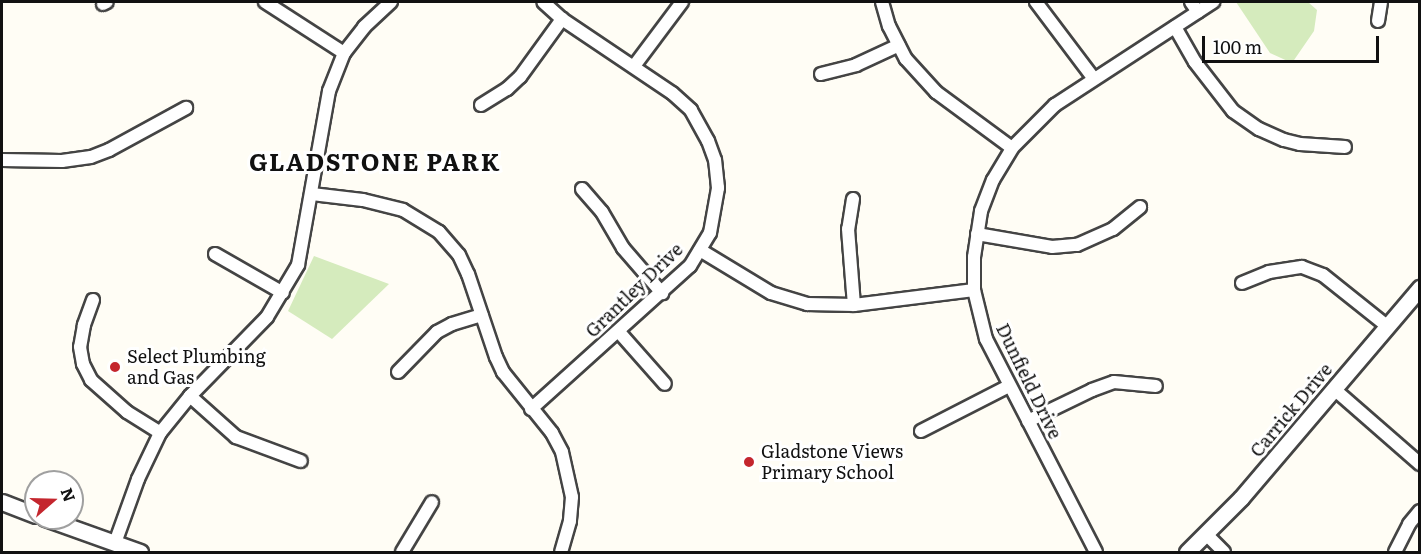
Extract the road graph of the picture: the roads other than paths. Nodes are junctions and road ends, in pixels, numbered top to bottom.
1 (265, 2) edge
2 (391, 2) edge
3 (543, 2) edge
4 (682, 2) edge
5 (882, 2) edge
6 (1036, 2) edge
7 (1213, 2) edge
8 (1381, 2) edge
9 (1194, 7) edge
10 (562, 19) junction
11 (1378, 21) dead end
12 (1175, 27) junction
13 (899, 45) junction
14 (344, 52) junction
15 (634, 66) junction
16 (821, 74) dead end
17 (1094, 79) junction
18 (481, 105) dead end
19 (186, 108) dead end
20 (1346, 147) dead end
21 (1012, 148) junction
22 (2, 160) edge
23 (582, 189) dead end
24 (312, 194) junction
25 (854, 199) dead end
26 (1140, 207) dead end
27 (977, 234) junction
28 (700, 250) junction
29 (215, 254) dead end
30 (1242, 283) dead end
31 (1419, 288) edge
32 (974, 290) junction
33 (662, 292) junction
34 (283, 293) junction
35 (93, 300) dead end
36 (854, 305) junction
37 (482, 315) junction
38 (1387, 326) junction
39 (619, 332) junction
40 (398, 372) dead end
41 (665, 384) dead end
42 (1009, 386) junction
43 (1156, 386) dead end
44 (1335, 389) junction
45 (190, 396) junction
46 (531, 409) junction
47 (1028, 421) junction
48 (921, 431) dead end
49 (160, 433) junction
50 (301, 462) dead end
51 (1419, 464) edge
52 (2, 502) edge
53 (432, 502) dead end
54 (24, 510) edge
55 (1419, 511) edge
56 (79, 530) edge
57 (1207, 535) junction
58 (115, 543) junction
59 (140, 552) edge
60 (402, 552) edge
61 (561, 552) edge
62 (1096, 552) edge
63 (1187, 552) edge
64 (1224, 552) edge
65 (1395, 552) edge

1 - 14 street
2 - 14 street
3 - 10 street, Grantley Drive
4 - 15 street
5 - 13 street
6 - 17 street
7 - 9 street, Dunfield Drive
8 - 11 street
9 - 12 street, Dunfield Drive
10 - 15 street, Grantley Drive
10 - 18 street
12 - 17 street, Dunfield Drive
12 - 20 street
13 - 16 street
13 - 21 street
14 - 24 street
15 - 28 street, Grantley Drive
17 - 21 street, Dunfield Drive
19 - 22 street
21 - 27 street, Dunfield Drive
23 - 33 street
24 - 34 street
24 - 37 street
25 - 36 street
26 - 27 street
27 - 32 street, Dunfield Drive
28 - 33 street, Grantley Drive
28 - 36 street
29 - 34 street
30 - 38 street
31 - 38 street, Carrick Drive
32 - 36 street
32 - 42 street, Dunfield Drive
33 - 39 street, Grantley Drive
34 - 45 street
35 - 49 street
37 - 40 street
37 - 46 street
38 - 44 street, Carrick Drive
39 - 41 street
39 - 46 street, Grantley Drive
42 - 47 street, Dunfield Drive
42 - 48 street
43 - 47 street
44 - 51 street
44 - 57 street, Carrick Drive
45 - 49 street
45 - 50 street
46 - 61 street
47 - 62 street, Dunfield Drive
49 - 58 street
52 - 54 street
53 - 60 street
55 - 65 street
56 - 58 street
57 - 63 street, Carrick Drive
57 - 64 street
58 - 59 street

